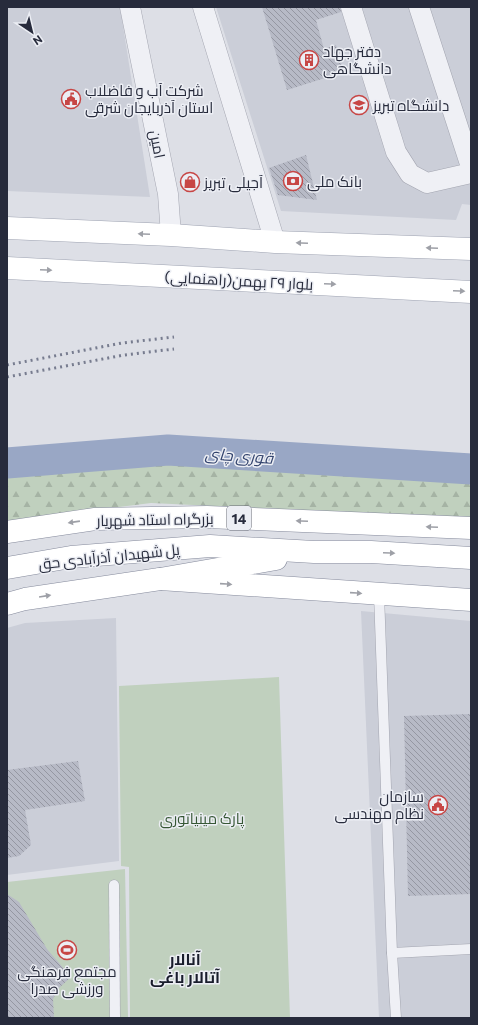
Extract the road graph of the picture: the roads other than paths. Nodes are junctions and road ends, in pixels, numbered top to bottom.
1 (130, 7) edge
2 (204, 7) edge
3 (351, 7) edge
4 (419, 7) edge
5 (471, 167) edge
6 (471, 172) edge
7 (7, 228) edge
8 (171, 235) junction
9 (275, 242) junction
10 (471, 249) edge
11 (7, 268) edge
12 (471, 292) edge
13 (471, 528) edge
14 (7, 532) edge
15 (210, 546) joint
16 (314, 552) junction
17 (471, 558) edge
18 (7, 568) edge
19 (160, 579) junction
20 (379, 594) junction
21 (471, 600) edge
22 (7, 604) edge
23 (114, 885) dead end
24 (471, 949) edge
25 (392, 953) junction
26 (115, 1018) edge
27 (396, 1018) edge

1 - 8 street, امین
2 - 9 street
3 - 6 street
4 - 5 street
8 -> 7 main road
8 - 9 main road
10 -> 9 main road
11 -> 12 main road, بلوار ٢٩ بهمن(راهنمایی)
13 -> 14 main road, بزرگراه استاد شهریار / 14
15 - 16 main road, بزرگراه استاد شهریار
15 - 18 main road, پل شهیدان آذرآبادی حق
16 -> 17 main road, بزرگراه استاد شهریار
16 - 19 main road
19 -> 20 main road
22 -> 19 main road
20 - 21 main road
20 - 25 lane
23 - 26 lane
24 - 25 lane
25 - 27 lane

